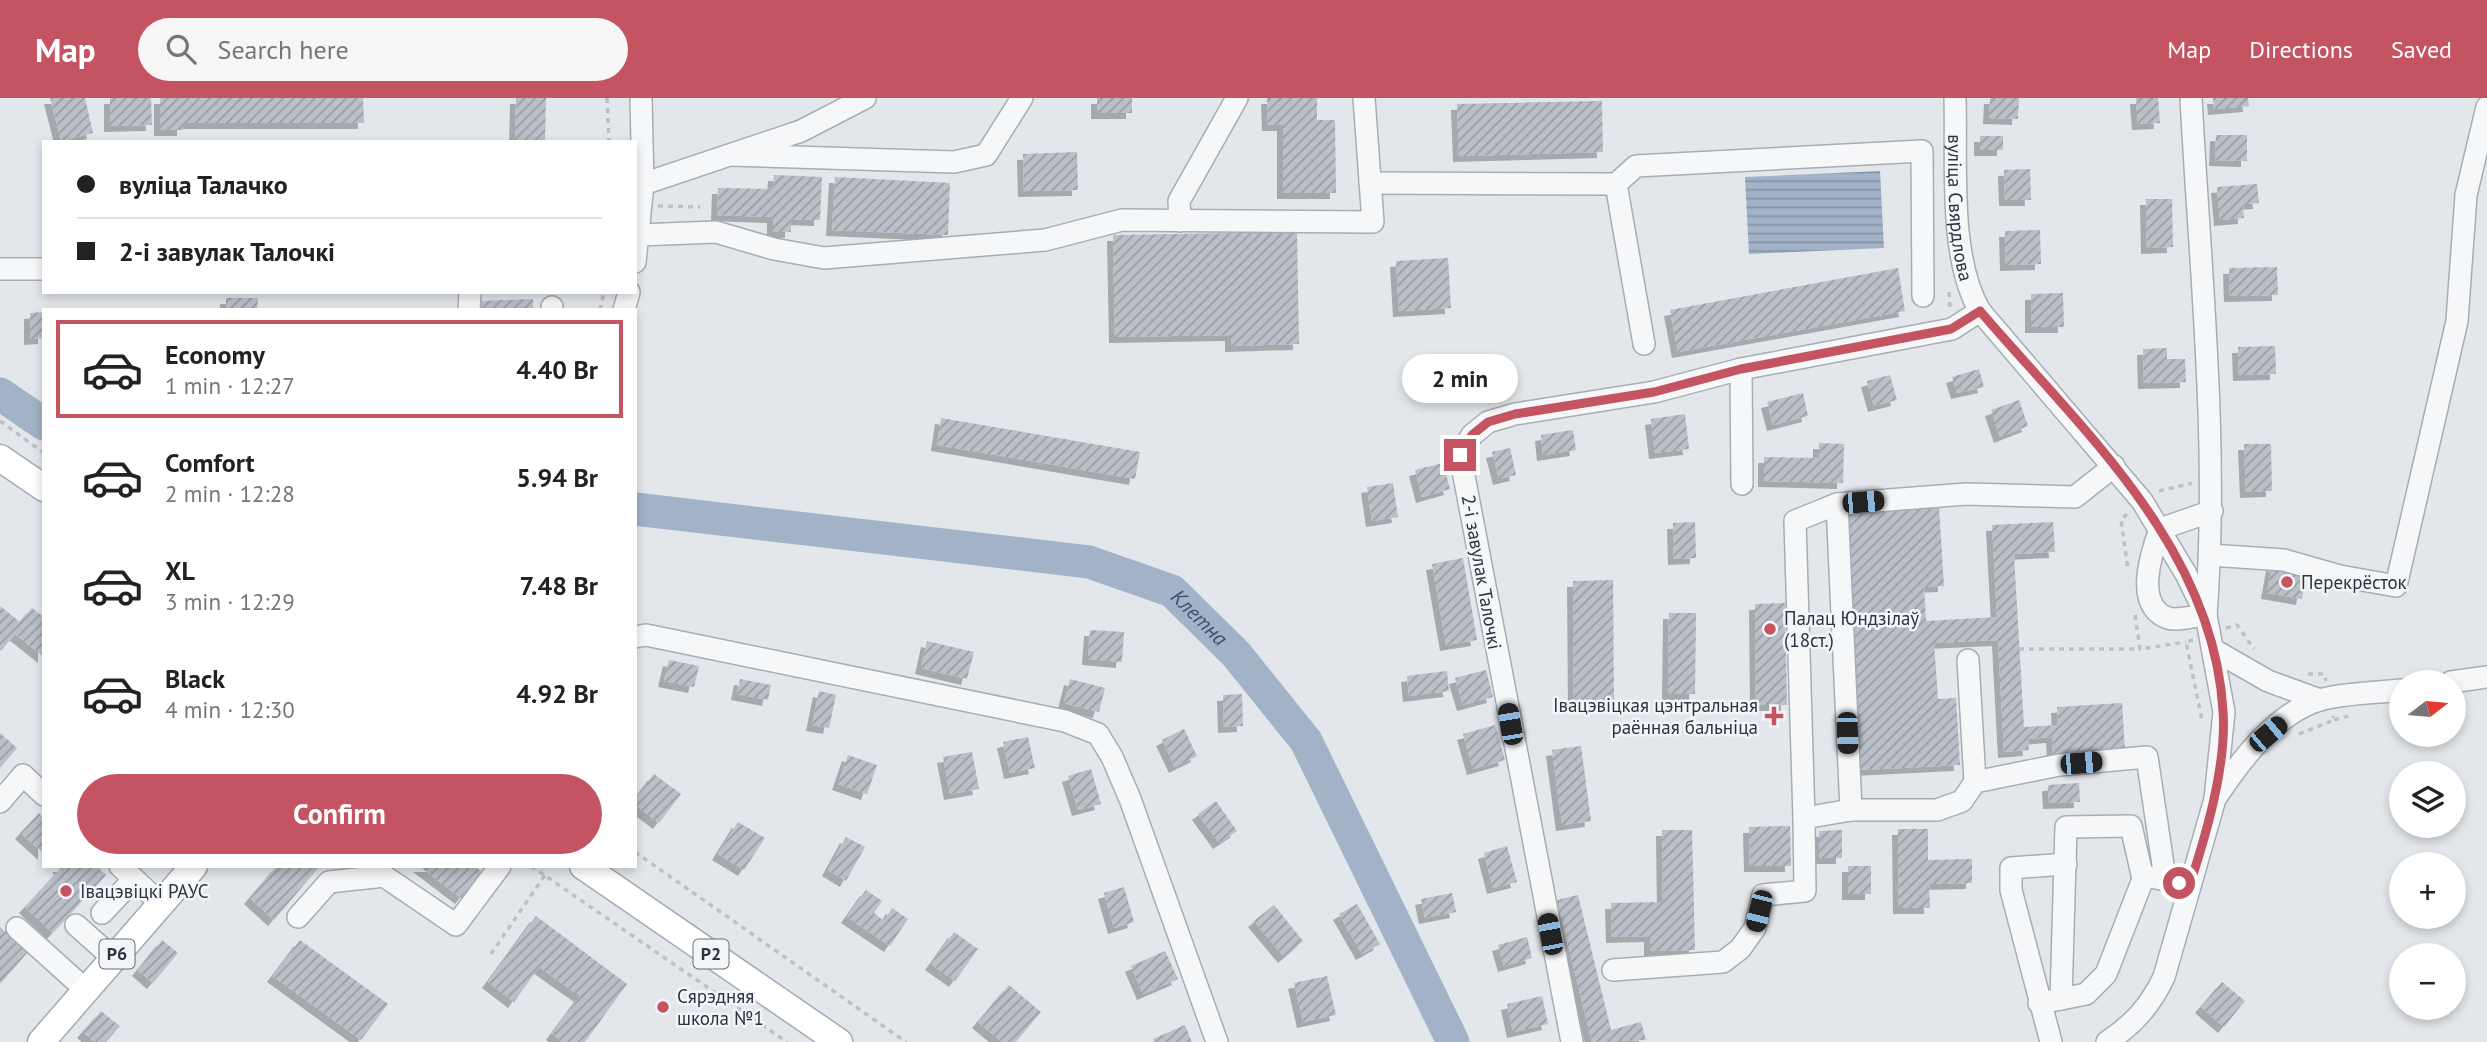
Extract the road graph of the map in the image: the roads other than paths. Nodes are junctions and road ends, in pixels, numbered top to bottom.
1 (641, 98) edge
2 (865, 98) edge
3 (1023, 98) edge
4 (1237, 98) edge
5 (1364, 98) edge
6 (1955, 98) edge
7 (2191, 98) edge
8 (2487, 107) edge
9 (730, 155) junction
10 (1370, 183) junction
11 (1616, 184) junction
12 (642, 195) junction
13 (1180, 221) junction
14 (639, 235) junction
15 (637, 248) edge
16 (0, 269) edge
17 (42, 269) edge
18 (1923, 296) dead end
19 (1980, 311) junction
20 (1644, 344) dead end
21 (1741, 369) junction
22 (0, 458) edge
23 (2114, 467) junction
24 (1742, 484) dead end
25 (42, 487) edge
26 (1837, 504) junction
27 (2212, 511) junction
28 (2160, 528) junction
29 (2210, 555) junction
30 (2206, 615) junction
31 (637, 637) edge
32 (2214, 650) junction
33 (1968, 660) dead end
34 (2487, 677) edge
35 (2466, 680) edge
36 (2389, 691) edge
37 (2320, 700) junction
38 (1975, 782) junction
39 (42, 793) edge
40 (2215, 799) junction
41 (0, 802) edge
42 (1851, 810) junction
43 (1804, 818) junction
44 (2066, 864) junction
45 (192, 868) edge
46 (499, 868) edge
47 (586, 868) edge
48 (127, 873) edge
49 (2165, 878) junction
50 (2143, 879) junction
51 (2189, 887) junction
52 (160, 903) junction
53 (102, 913) dead end
54 (298, 917) dead end
55 (76, 925) dead end
56 (17, 928) dead end
57 (113, 958) junction
58 (1613, 970) dead end
59 (86, 990) junction
60 (2061, 999) junction
61 (2039, 1003) junction
62 (41, 1042) edge
63 (839, 1042) edge
64 (1217, 1042) edge
65 (1572, 1042) edge
66 (2052, 1042) edge
67 (2107, 1042) edge

1 - 12 street
2 - 9 street
3 - 9 street
4 - 13 street
5 - 10 street
6 - 19 street, вуліца Свярдлова
7 - 27 street, вуліца Свярдлова
8 - 29 street
9 - 12 street
10 - 11 street
10 - 13 street
11 - 18 street
11 - 20 street
12 - 14 street
13 - 14 street
14 - 15 street
16 - 17 street
19 - 21 street, 2-і завулак Талочкі
19 - 23 street, вуліца Свярдлова
21 - 24 street
21 - 65 street, 2-і завулак Талочкі
22 - 25 main road
23 - 26 street
23 - 28 street, вуліца Свярдлова
26 - 42 street
26 - 43 street
27 - 28 street
27 - 29 street, вуліца Свярдлова
28 - 30 street, вуліца Свярдлова
28 - 30 street
29 - 30 street, вуліца Свярдлова
30 - 32 street, вуліца Свярдлова
31 - 64 street
32 - 37 street
32 - 40 street, вуліца Свярдлова
33 - 38 street
34 - 35 street
36 - 37 street
37 - 40 street
38 - 42 street
38 - 49 street
39 - 41 street
40 - 51 street
42 - 43 street
43 - 58 street
44 - 50 street
44 - 60 street
44 - 61 street
45 - 52 main road, Р6
46 - 54 street
47 - 63 main road, Р2
48 - 52 street
48 - 53 street
49 - 50 street
49 - 51 street
50 - 60 street
51 - 67 street
52 - 57 main road, Р6
55 - 57 street
56 - 59 street
57 - 59 main road, Р6
59 - 62 main road, Р6
60 - 61 street
61 - 66 street

